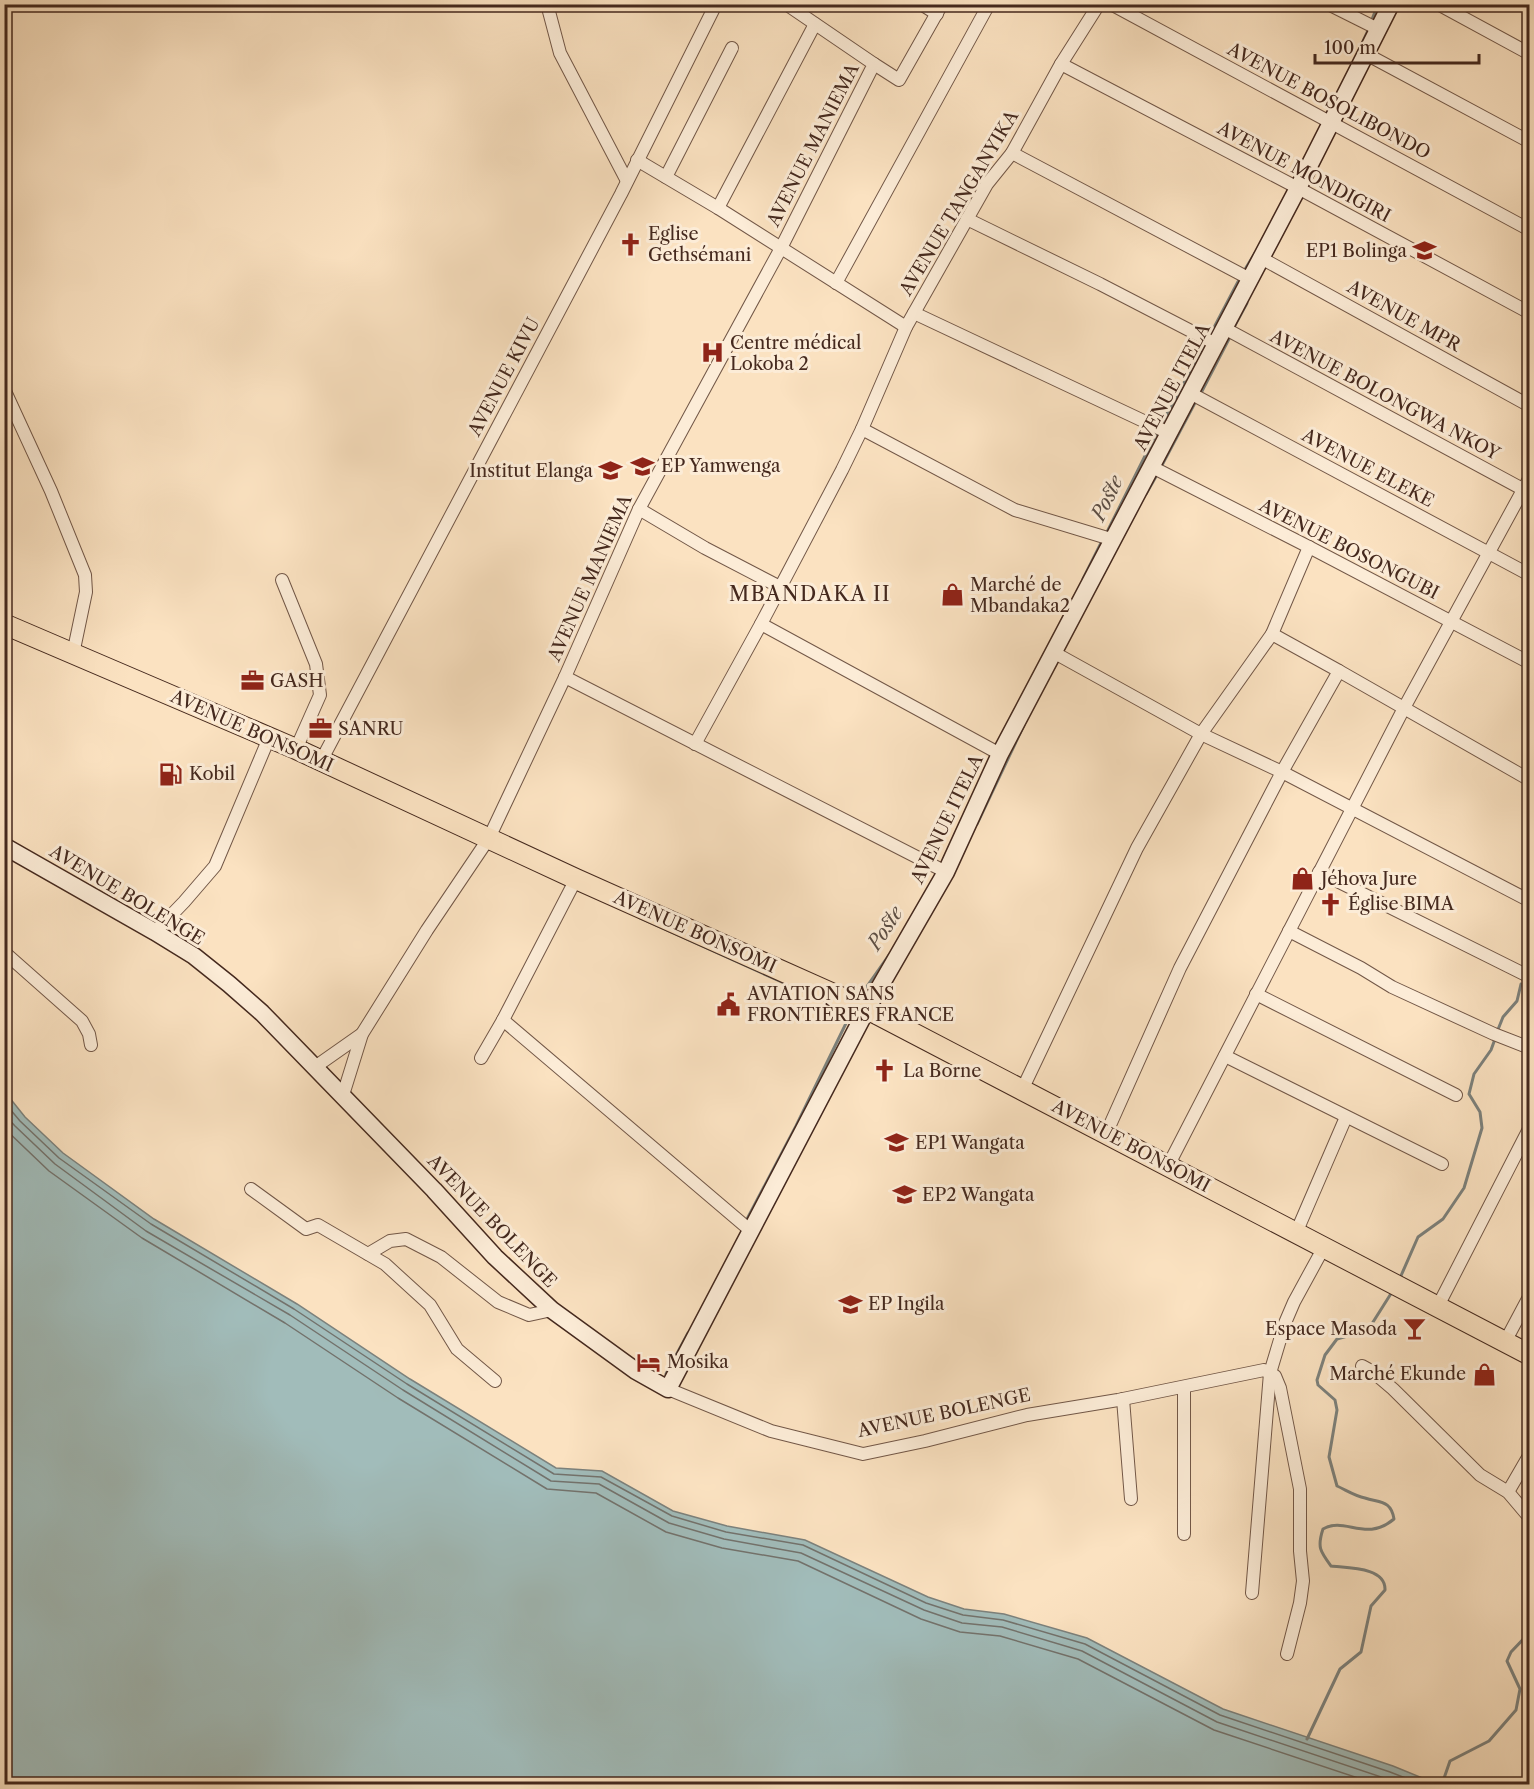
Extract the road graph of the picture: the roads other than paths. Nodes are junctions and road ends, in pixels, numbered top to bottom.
1 (547, 4) edge
2 (716, 4) edge
3 (786, 4) edge
4 (921, 4) edge
5 (989, 4) edge
6 (1111, 4) edge
7 (1328, 4) edge
8 (1391, 4) edge
9 (1438, 4) edge
10 (1095, 6) edge
11 (939, 9) edge
12 (815, 24) junction
13 (1378, 30) junction
14 (732, 48) dead end
15 (1366, 54) junction
16 (1530, 54) edge
17 (874, 64) junction
18 (1061, 64) junction
19 (1331, 123) junction
20 (1530, 142) edge
21 (1012, 153) junction
22 (637, 160) junction
23 (666, 177) junction
24 (627, 181) junction
25 (1298, 188) junction
26 (718, 208) junction
27 (967, 219) junction
28 (1530, 230) edge
29 (781, 248) junction
30 (1261, 258) junction
31 (1250, 279) junction
32 (836, 283) junction
33 (914, 313) junction
34 (1530, 313) edge
35 (906, 327) junction
36 (1224, 328) junction
37 (1216, 344) junction
38 (4, 388) edge
39 (1190, 393) junction
40 (1530, 406) edge
41 (862, 429) junction
42 (1169, 433) junction
43 (1152, 467) junction
44 (1530, 477) edge
45 (1526, 491) edge
46 (639, 509) junction
47 (1114, 540) junction
48 (1309, 547) junction
49 (1487, 553) junction
50 (1530, 575) edge
51 (282, 580) dead end
52 (780, 587) junction
53 (1450, 622) junction
54 (4, 624) edge
55 (761, 624) junction
56 (1272, 634) junction
57 (1053, 652) junction
58 (74, 654) junction
59 (1530, 663) edge
60 (1339, 671) junction
61 (565, 677) junction
62 (1404, 708) junction
63 (1201, 734) junction
64 (269, 738) junction
65 (695, 744) junction
66 (296, 750) junction
67 (1000, 754) junction
68 (321, 761) junction
69 (1282, 772) junction
70 (1530, 780) edge
71 (1352, 808) junction
72 (489, 838) junction
73 (4, 846) edge
74 (946, 872) junction
75 (1319, 872) junction
76 (576, 879) junction
77 (1530, 901) edge
78 (1289, 931) junction
79 (155, 932) junction
80 (4, 952) edge
81 (1530, 977) edge
82 (1256, 994) junction
83 (867, 1009) junction
84 (503, 1020) junction
85 (362, 1034) junction
86 (90, 1045) dead end
87 (1530, 1047) edge
88 (1225, 1056) junction
89 (481, 1058) dead end
90 (315, 1067) junction
91 (1022, 1090) junction
92 (343, 1095) junction
93 (1456, 1095) dead end
94 (1347, 1117) junction
95 (1530, 1127) edge
96 (1106, 1134) junction
97 (1442, 1164) dead end
98 (1168, 1166) junction
99 (250, 1189) dead end
100 (751, 1231) junction
101 (1296, 1233) junction
102 (1324, 1247) junction
103 (368, 1254) junction
104 (1530, 1295) edge
105 (1438, 1306) junction
106 (552, 1310) junction
107 (1505, 1341) junction
108 (1530, 1355) edge
109 (1362, 1366) dead end
110 (1270, 1373) junction
111 (495, 1380) dead end
112 (1184, 1387) junction
113 (668, 1389) junction
114 (1123, 1399) junction
115 (1530, 1454) edge
116 (1508, 1492) junction
117 (1131, 1499) dead end
118 (1530, 1518) edge
119 (1184, 1534) dead end
120 (1252, 1593) dead end
121 (1287, 1654) dead end

1 - 24 street
2 - 22 street, AVENUE KIVU
3 - 12 street, AVENUE MANIEMA
4 - 11 street
5 - 32 street
6 - 19 street, AVENUE BOSOLIBONDO
7 - 13 street
8 - 13 street, AVENUE ITELA
9 - 16 street
10 - 18 street, AVENUE TANGANYIKA
11 - 17 street
12 - 17 street, AVENUE MANIEMA
12 - 26 street
13 - 15 street, AVENUE ITELA
14 - 23 street
15 - 19 street, AVENUE ITELA
15 - 20 street
17 - 29 street, AVENUE MANIEMA
18 - 21 street, AVENUE TANGANYIKA
18 - 25 street, AVENUE MONDIGIRI
19 - 25 street, AVENUE ITELA
19 - 28 street, AVENUE BOSOLIBONDO
21 - 27 street, AVENUE TANGANYIKA
21 - 31 street
22 - 23 street
22 - 24 street, AVENUE KIVU
23 - 26 street
24 - 68 street, AVENUE KIVU
25 - 30 street, AVENUE ITELA
25 - 34 street, AVENUE MONDIGIRI
26 - 29 street
27 - 33 street, AVENUE TANGANYIKA
27 - 37 street
29 - 32 street
29 - 46 street, AVENUE MANIEMA
30 - 31 street, AVENUE ITELA
30 - 40 street, AVENUE MPR
31 - 36 street, AVENUE ITELA
32 - 35 street
33 - 35 street, AVENUE TANGANYIKA
33 - 42 street
35 - 41 street, AVENUE TANGANYIKA
36 - 37 street, AVENUE ITELA
36 - 45 street, AVENUE BOLONGWA NKOY
37 - 39 street, AVENUE ITELA
38 - 58 street
39 - 42 street, AVENUE ITELA
39 - 49 street, AVENUE ELEKE
41 - 47 street
41 - 52 street, AVENUE TANGANYIKA
42 - 43 street, AVENUE ITELA
43 - 47 street, AVENUE ITELA
43 - 48 street, AVENUE BOSONGUBI
44 - 45 street
45 - 49 street
46 - 52 street
46 - 61 street, AVENUE MANIEMA
47 - 57 street, AVENUE ITELA
48 - 53 street, AVENUE BOSONGUBI
48 - 56 street
49 - 50 street, AVENUE ELEKE
49 - 53 street
51 - 66 street
52 - 55 street, AVENUE TANGANYIKA
53 - 59 street, AVENUE BOSONGUBI
53 - 62 street
54 - 58 main road, AVENUE BONSOMI
55 - 65 street, AVENUE TANGANYIKA
55 - 67 street
56 - 60 street
56 - 63 street
57 - 63 street
57 - 67 street, AVENUE ITELA
58 - 64 main road, AVENUE BONSOMI
60 - 62 street
60 - 69 street
61 - 65 street
61 - 72 street, AVENUE MANIEMA
62 - 70 street
62 - 71 street
63 - 69 street
63 - 91 street
64 - 66 main road, AVENUE BONSOMI
64 - 79 street
65 - 74 street
66 - 68 main road, AVENUE BONSOMI
67 - 74 street, AVENUE ITELA
68 - 72 main road, AVENUE BONSOMI
69 - 71 street
69 - 96 street
71 - 75 street
71 - 77 street
72 - 76 main road, AVENUE BONSOMI
72 - 85 street, AVENUE MANIEMA
73 - 79 street, AVENUE BOLENGE
74 - 83 street, AVENUE ITELA
75 - 78 street
75 - 81 street
76 - 83 main road, AVENUE BONSOMI
76 - 84 street
78 - 82 street
78 - 87 street
79 - 90 street, AVENUE BOLENGE
80 - 86 street
82 - 88 street
82 - 93 street
83 - 91 main road, AVENUE BONSOMI
83 - 100 street, AVENUE ITELA
84 - 89 street
84 - 100 street
85 - 90 street
85 - 92 street
88 - 94 street
88 - 98 street
90 - 92 street, AVENUE BOLENGE
91 - 96 main road, AVENUE BONSOMI
92 - 106 street, AVENUE BOLENGE
94 - 97 street
94 - 101 street
95 - 105 street
96 - 98 main road, AVENUE BONSOMI
98 - 101 main road, AVENUE BONSOMI
99 - 103 street
100 - 113 street, AVENUE ITELA
101 - 102 main road, AVENUE BONSOMI
102 - 105 main road, AVENUE BONSOMI
102 - 110 street
103 - 106 street
103 - 111 street
104 - 107 street
105 - 107 main road, AVENUE BONSOMI
106 - 113 street, AVENUE BOLENGE
107 - 108 main road, AVENUE BONSOMI
109 - 116 street
110 - 112 street, AVENUE BOLENGE
110 - 120 street
110 - 121 street
112 - 114 street, AVENUE BOLENGE
112 - 119 street
113 - 114 street, AVENUE BOLENGE
114 - 117 street
115 - 116 street
116 - 118 street

